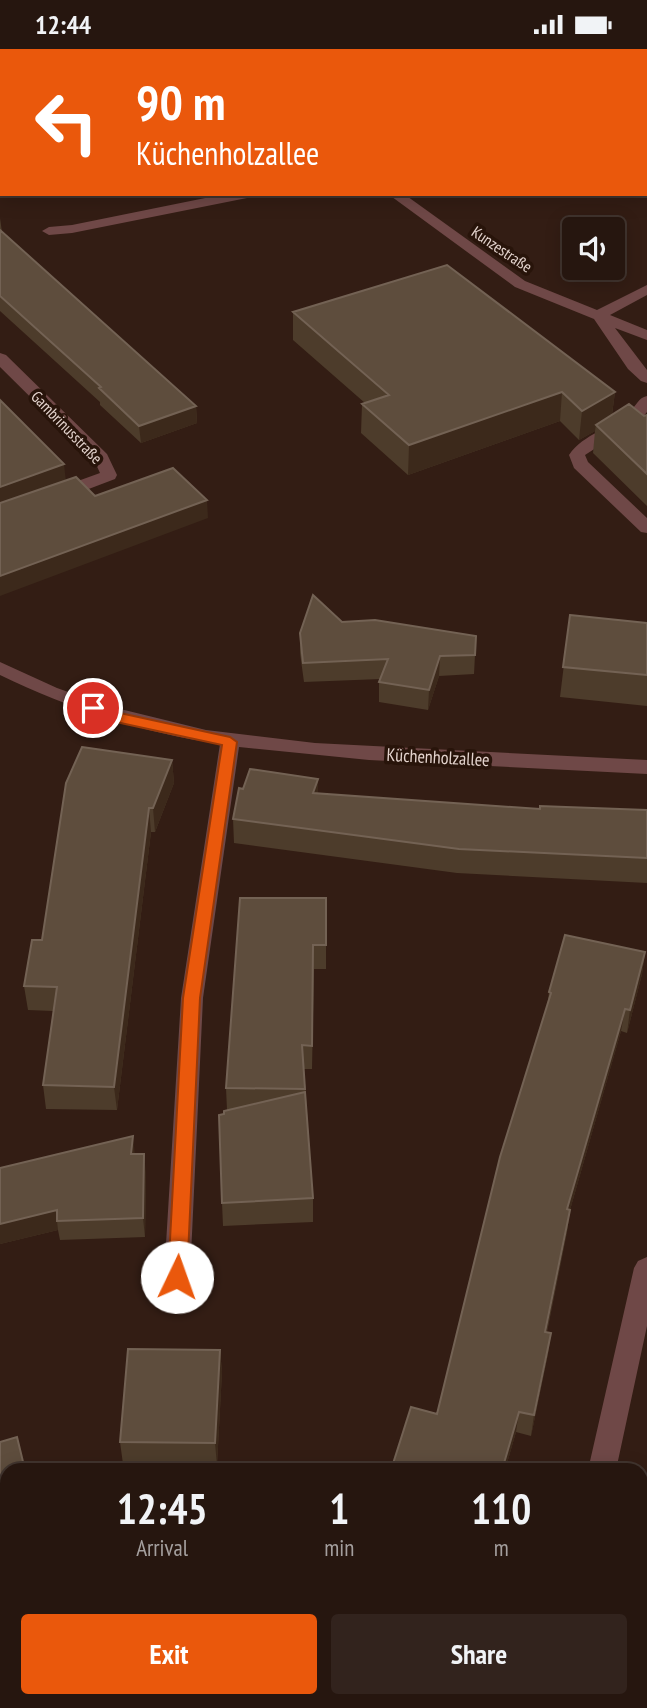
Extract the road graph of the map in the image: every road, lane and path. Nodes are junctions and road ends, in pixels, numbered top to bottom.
1 (237, 196) edge
2 (398, 196) edge
3 (49, 231) dead end
4 (647, 289) edge
5 (599, 315) junction
6 (647, 335) edge
7 (0, 358) edge
8 (647, 378) edge
9 (647, 401) edge
10 (48, 498) edge
11 (647, 528) edge
12 (0, 668) edge
13 (230, 742) junction
14 (647, 767) edge
15 (647, 1268) edge
16 (177, 1277) dead end
17 (604, 1463) edge

1 - 3 street
2 - 5 street, Kunzestraße
4 - 5 street
5 - 6 street, Kunzestraße
5 - 8 street
7 - 10 street, Gambrinusstraße
9 - 11 street
12 - 13 street, Küchenholzallee
13 - 14 street, Küchenholzallee
13 - 16 street
15 - 17 street

